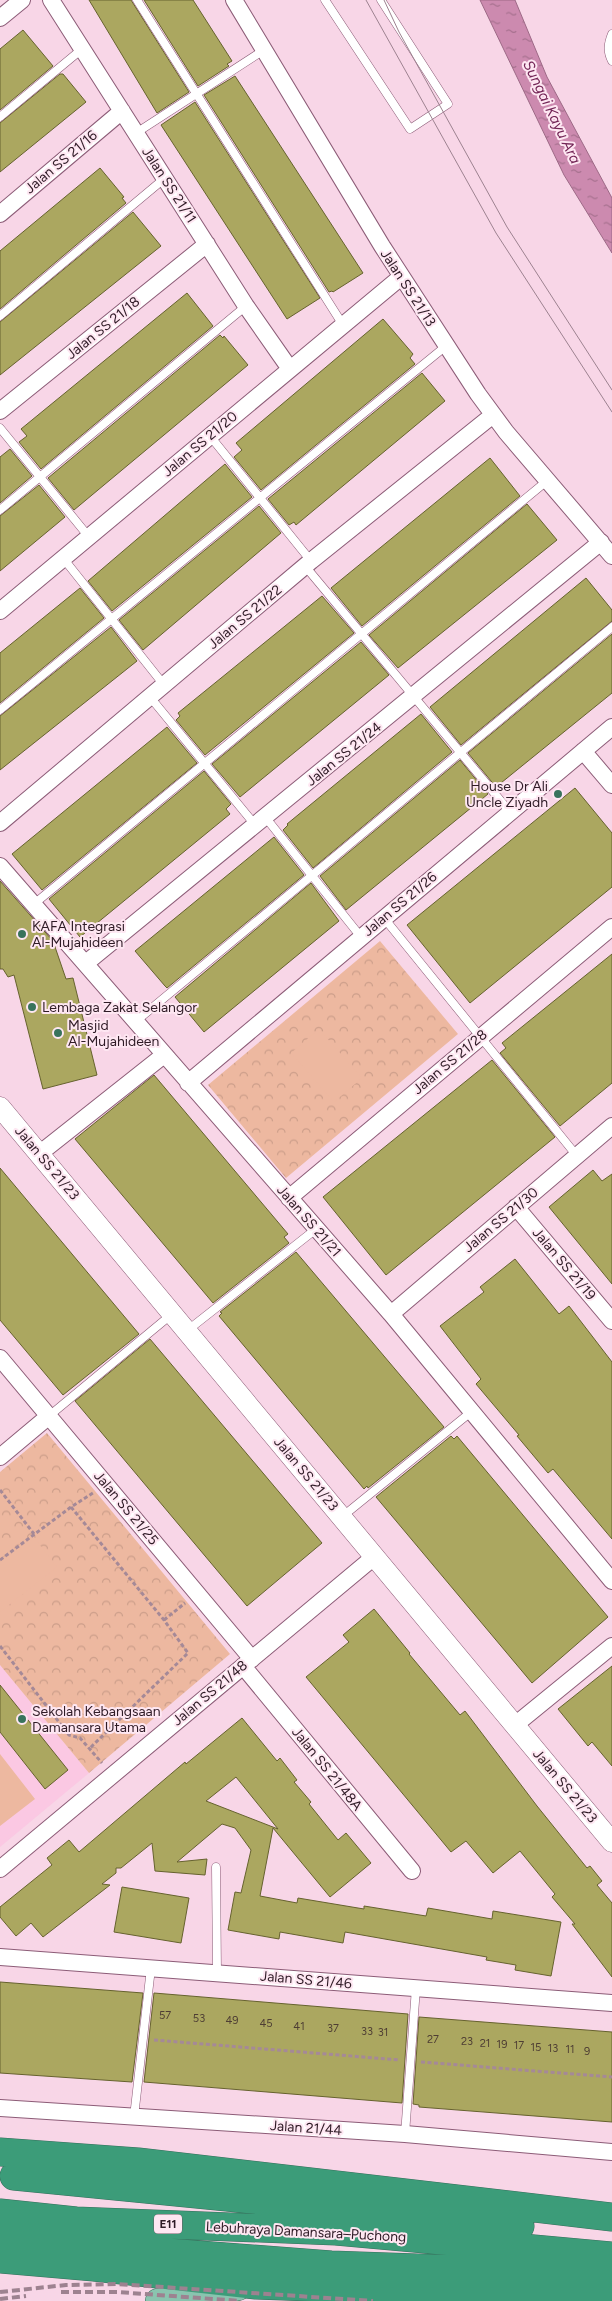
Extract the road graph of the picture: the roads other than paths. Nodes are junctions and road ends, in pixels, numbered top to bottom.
1 (22, 0) edge
2 (51, 0) edge
3 (137, 0) edge
4 (234, 0) edge
5 (326, 0) edge
6 (381, 0) edge
7 (0, 18) edge
8 (612, 34) edge
9 (82, 49) junction
10 (264, 50) junction
11 (612, 61) edge
12 (196, 94) junction
13 (122, 111) junction
14 (0, 117) edge
15 (136, 133) junction
16 (165, 178) junction
17 (0, 214) edge
18 (207, 244) junction
19 (401, 277) junction
20 (246, 306) junction
21 (0, 316) edge
22 (342, 325) junction
23 (446, 346) junction
24 (290, 369) junction
25 (0, 411) edge
26 (493, 415) junction
27 (0, 428) edge
28 (210, 436) junction
29 (40, 478) junction
30 (548, 480) junction
31 (259, 498) junction
32 (0, 510) edge
33 (89, 538) junction
34 (601, 542) junction
35 (612, 556) edge
36 (63, 558) junction
37 (308, 564) junction
38 (0, 611) edge
39 (111, 620) junction
40 (612, 627) edge
41 (361, 633) junction
42 (164, 685) junction
43 (150, 697) junction
44 (414, 697) junction
45 (0, 710) edge
46 (612, 727) edge
47 (584, 751) junction
48 (460, 753) junction
49 (204, 763) junction
50 (612, 786) edge
51 (510, 812) junction
52 (261, 822) junction
53 (0, 823) edge
54 (0, 866) edge
55 (312, 876) junction
56 (34, 904) junction
57 (384, 918) junction
58 (612, 927) edge
59 (361, 937) junction
60 (86, 963) junction
61 (135, 1022) junction
62 (480, 1037) junction
63 (164, 1055) junction
64 (188, 1083) junction
65 (0, 1107) edge
66 (612, 1126) edge
67 (38, 1154) junction
68 (576, 1156) junction
69 (289, 1198) junction
70 (516, 1207) junction
71 (316, 1229) junction
72 (172, 1314) junction
73 (390, 1314) junction
74 (612, 1321) edge
75 (186, 1331) junction
76 (0, 1358) edge
77 (472, 1412) junction
78 (49, 1416) junction
79 (0, 1457) edge
80 (342, 1517) junction
81 (374, 1557) junction
82 (612, 1581) edge
83 (612, 1646) edge
84 (247, 1662) junction
85 (515, 1726) junction
86 (612, 1842) edge
87 (216, 1867) dead end
88 (0, 1869) edge
89 (412, 1871) dead end
90 (0, 1957) edge
91 (151, 1968) junction
92 (217, 1973) junction
93 (416, 1988) junction
94 (612, 2003) edge
95 (0, 2108) edge
96 (134, 2117) junction
97 (404, 2134) junction
98 (612, 2152) edge
99 (6, 2159) edge
100 (0, 2213) edge
101 (612, 2217) edge
102 (612, 2235) edge
103 (0, 2236) edge
104 (612, 2256) edge
105 (0, 2259) edge
106 (612, 2276) edge
107 (256, 2285) junction
108 (612, 2298) edge
109 (158, 2301) edge

1 - 7 street
2 - 9 street, Jalan SS 21/11
3 - 12 lane
4 - 10 street, Jalan SS 21/13
5 - 6 lane
8 - 11 lane
9 - 13 street, Jalan SS 21/11
9 - 14 lane
10 - 12 lane
10 - 19 street, Jalan SS 21/13
12 - 15 lane
12 - 22 lane
13 - 15 street, Jalan SS 21/11
13 - 17 street, Jalan SS 21/16
15 - 16 street, Jalan SS 21/11
16 - 18 street, Jalan SS 21/11
16 - 21 lane
18 - 20 street, Jalan SS 21/11
18 - 25 street, Jalan SS 21/18
19 - 22 street, Jalan SS 21/20
19 - 23 street, Jalan SS 21/13
20 - 24 street, Jalan SS 21/11
20 - 29 lane
22 - 24 street, Jalan SS 21/20
23 - 26 street, Jalan SS 21/13
23 - 31 lane
24 - 28 street, Jalan SS 21/20
26 - 30 street, Jalan SS 21/13
26 - 37 street, Jalan SS 21/22
27 - 29 lane
28 - 31 lane
28 - 33 street, Jalan SS 21/20
29 - 32 lane
29 - 33 lane
30 - 34 street, Jalan SS 21/13
30 - 41 lane
31 - 37 lane
31 - 39 lane
33 - 36 street, Jalan SS 21/20
34 - 35 street, Jalan SS 21/13
34 - 44 street, Jalan SS 21/24
36 - 38 street, Jalan SS 21/20
36 - 39 lane
37 - 41 lane
37 - 42 street, Jalan SS 21/22
39 - 42 lane
39 - 45 lane
40 - 48 lane
41 - 44 lane
41 - 49 lane
42 - 43 street, Jalan SS 21/22
43 - 49 lane
43 - 53 street, Jalan SS 21/22
44 - 48 lane
44 - 52 street, Jalan SS 21/24
46 - 47 street, Jalan SS 21/26
47 - 50 street
47 - 51 street, Jalan SS 21/26
48 - 51 lane
48 - 55 lane
49 - 52 lane
49 - 56 lane
51 - 57 street, Jalan SS 21/26
52 - 55 lane
52 - 60 street, Jalan SS 21/24
54 - 56 street, Jalan SS 21/21
55 - 59 lane
55 - 61 lane
56 - 60 street, Jalan SS 21/21
57 - 59 street, Jalan SS 21/26
57 - 62 lane
58 - 62 street, Jalan SS 21/28
59 - 64 street, Jalan SS 21/26
60 - 61 street, Jalan SS 21/21
61 - 63 street, Jalan SS 21/21
62 - 68 lane
62 - 69 street, Jalan SS 21/28
63 - 64 street, Jalan SS 21/21
63 - 67 street
64 - 69 street, Jalan SS 21/21
65 - 67 street, Jalan SS 21/23
66 - 68 street, Jalan SS 21/30
67 - 72 street, Jalan SS 21/23
68 - 70 street, Jalan SS 21/30
69 - 71 street, Jalan SS 21/21
70 - 73 street, Jalan SS 21/30
70 - 74 street, Jalan SS 21/19
71 - 73 street, Jalan SS 21/21
71 - 75 lane
72 - 75 street, Jalan SS 21/23
72 - 78 lane
73 - 77 street, Jalan SS 21/21
75 - 80 street, Jalan SS 21/23
76 - 78 street, Jalan SS 21/25
77 - 80 lane
77 - 82 street, Jalan SS 21/21
78 - 79 street
78 - 84 street, Jalan SS 21/25
80 - 81 street, Jalan SS 21/23
81 - 84 street, Jalan SS 21/48
81 - 85 street, Jalan SS 21/23
83 - 85 street
84 - 88 street, Jalan SS 21/48
84 - 89 street, Jalan SS 21/48A
85 - 86 street, Jalan SS 21/23
87 - 92 lane
90 - 91 street, Jalan SS 21/46
91 - 92 street, Jalan SS 21/46
91 - 96 lane
92 - 93 street, Jalan SS 21/46
93 - 94 street, Jalan SS 21/46
93 - 97 lane
95 - 96 street, Jalan 21/44
96 - 97 street, Jalan 21/44
97 - 98 street, Jalan 21/44
99 - 101 highway
99 - 102 highway
100 - 104 highway, Lebuhraya Damansara–Puchong / E11
103 - 106 highway, Lebuhraya Damansara–Puchong / E11
105 - 107 highway
107 - 108 highway
107 - 109 main road

